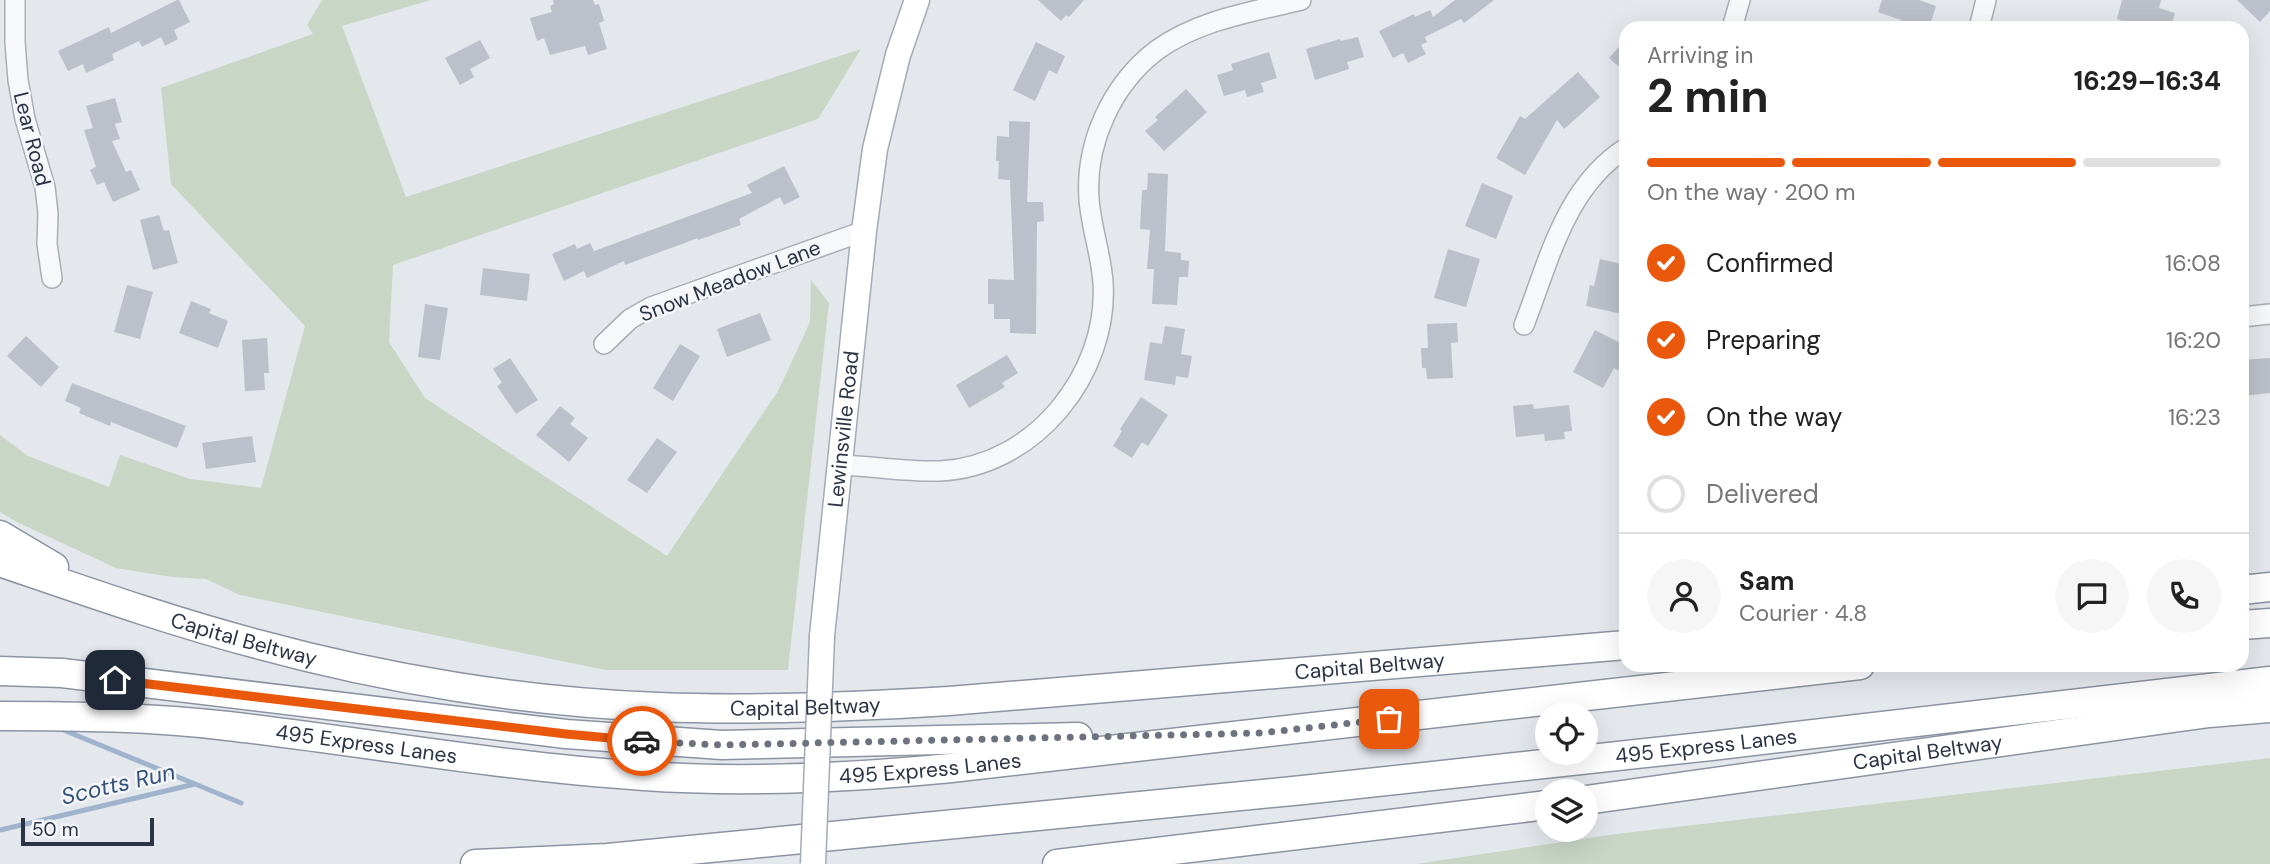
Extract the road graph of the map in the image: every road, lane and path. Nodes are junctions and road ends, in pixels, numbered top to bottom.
1 (15, 0) edge
2 (917, 0) edge
3 (1301, 0) edge
4 (1740, 0) edge
5 (1986, 0) edge
6 (1734, 21) edge
7 (1981, 21) edge
8 (1619, 153) edge
9 (864, 231) junction
10 (52, 278) dead end
11 (2270, 314) edge
12 (2249, 316) edge
13 (1524, 325) dead end
14 (604, 344) dead end
15 (839, 465) junction
16 (0, 535) edge
17 (0, 562) edge
18 (2270, 587) edge
19 (2249, 589) edge
20 (101, 596) junction
21 (2270, 622) edge
22 (2249, 624) edge
23 (1619, 646) edge
24 (0, 671) edge
25 (1798, 672) edge
26 (2270, 681) edge
27 (2270, 708) edge
28 (0, 716) edge
29 (1261, 733) junction
30 (1598, 798) edge
31 (1535, 807) edge
32 (1285, 838) junction
33 (608, 858) junction
34 (475, 864) edge
35 (569, 864) edge
36 (813, 864) edge
37 (1058, 864) edge
38 (1134, 864) edge

1 - 10 street, Lear Road
2 - 9 main road, Lewinsville Road
3 - 15 street
4 - 6 street
5 - 7 street
8 - 13 street
9 - 14 street, Snow Meadow Lane
9 - 15 main road, Lewinsville Road
11 - 12 street
15 - 36 main road, Lewinsville Road, bridge
16 - 20 highway
17 - 20 highway, Capital Beltway
18 - 19 highway
20 - 23 highway, Capital Beltway
21 - 22 highway
24 - 29 highway
25 - 29 highway, 495 Express Lanes
26 - 33 highway, 495 Express Lanes
27 - 30 highway, Capital Beltway
28 - 29 highway, 495 Express Lanes
31 - 32 highway
32 - 37 highway
32 - 38 highway
33 - 34 highway, 495 Express Lanes
33 - 35 highway

